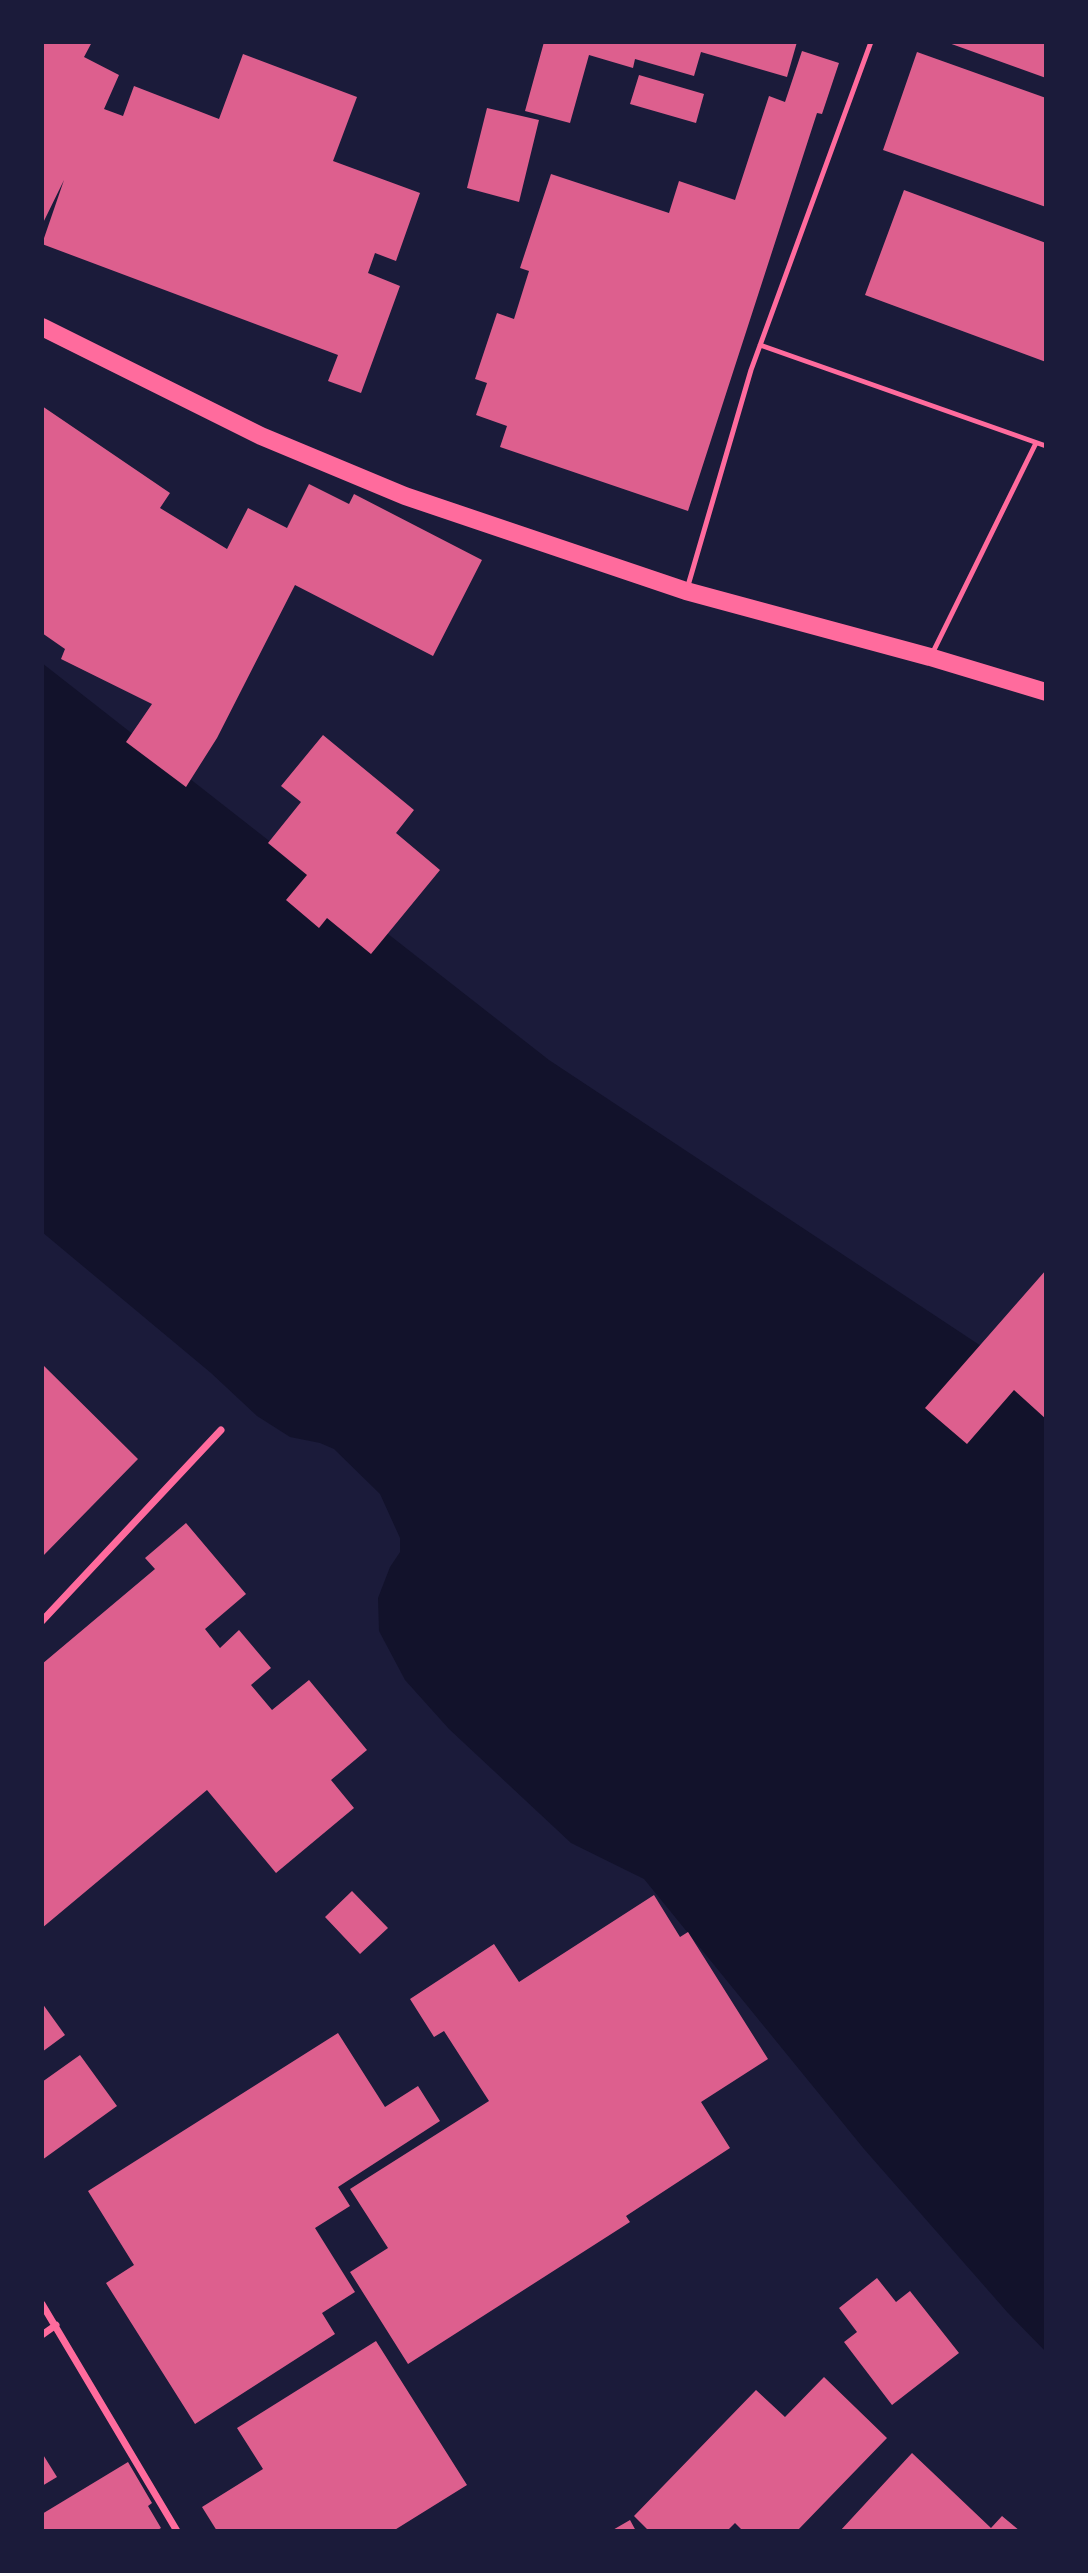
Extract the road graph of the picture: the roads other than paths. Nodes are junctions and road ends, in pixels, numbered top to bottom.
1 (871, 42) edge
2 (42, 327) edge
3 (760, 345) junction
4 (1036, 443) junction
5 (1046, 446) edge
6 (686, 591) junction
7 (930, 657) junction
8 (1046, 692) edge
9 (221, 1430) dead end
10 (42, 1621) edge
11 (42, 2304) edge
12 (56, 2325) junction
13 (42, 2335) edge
14 (177, 2531) edge

1 - 3 lane
2 - 6 main road
3 - 4 lane
3 - 6 lane
4 - 5 lane
4 - 7 lane
6 - 7 main road
7 - 8 main road
9 - 10 street
11 - 12 street
12 - 13 street
12 - 14 street

